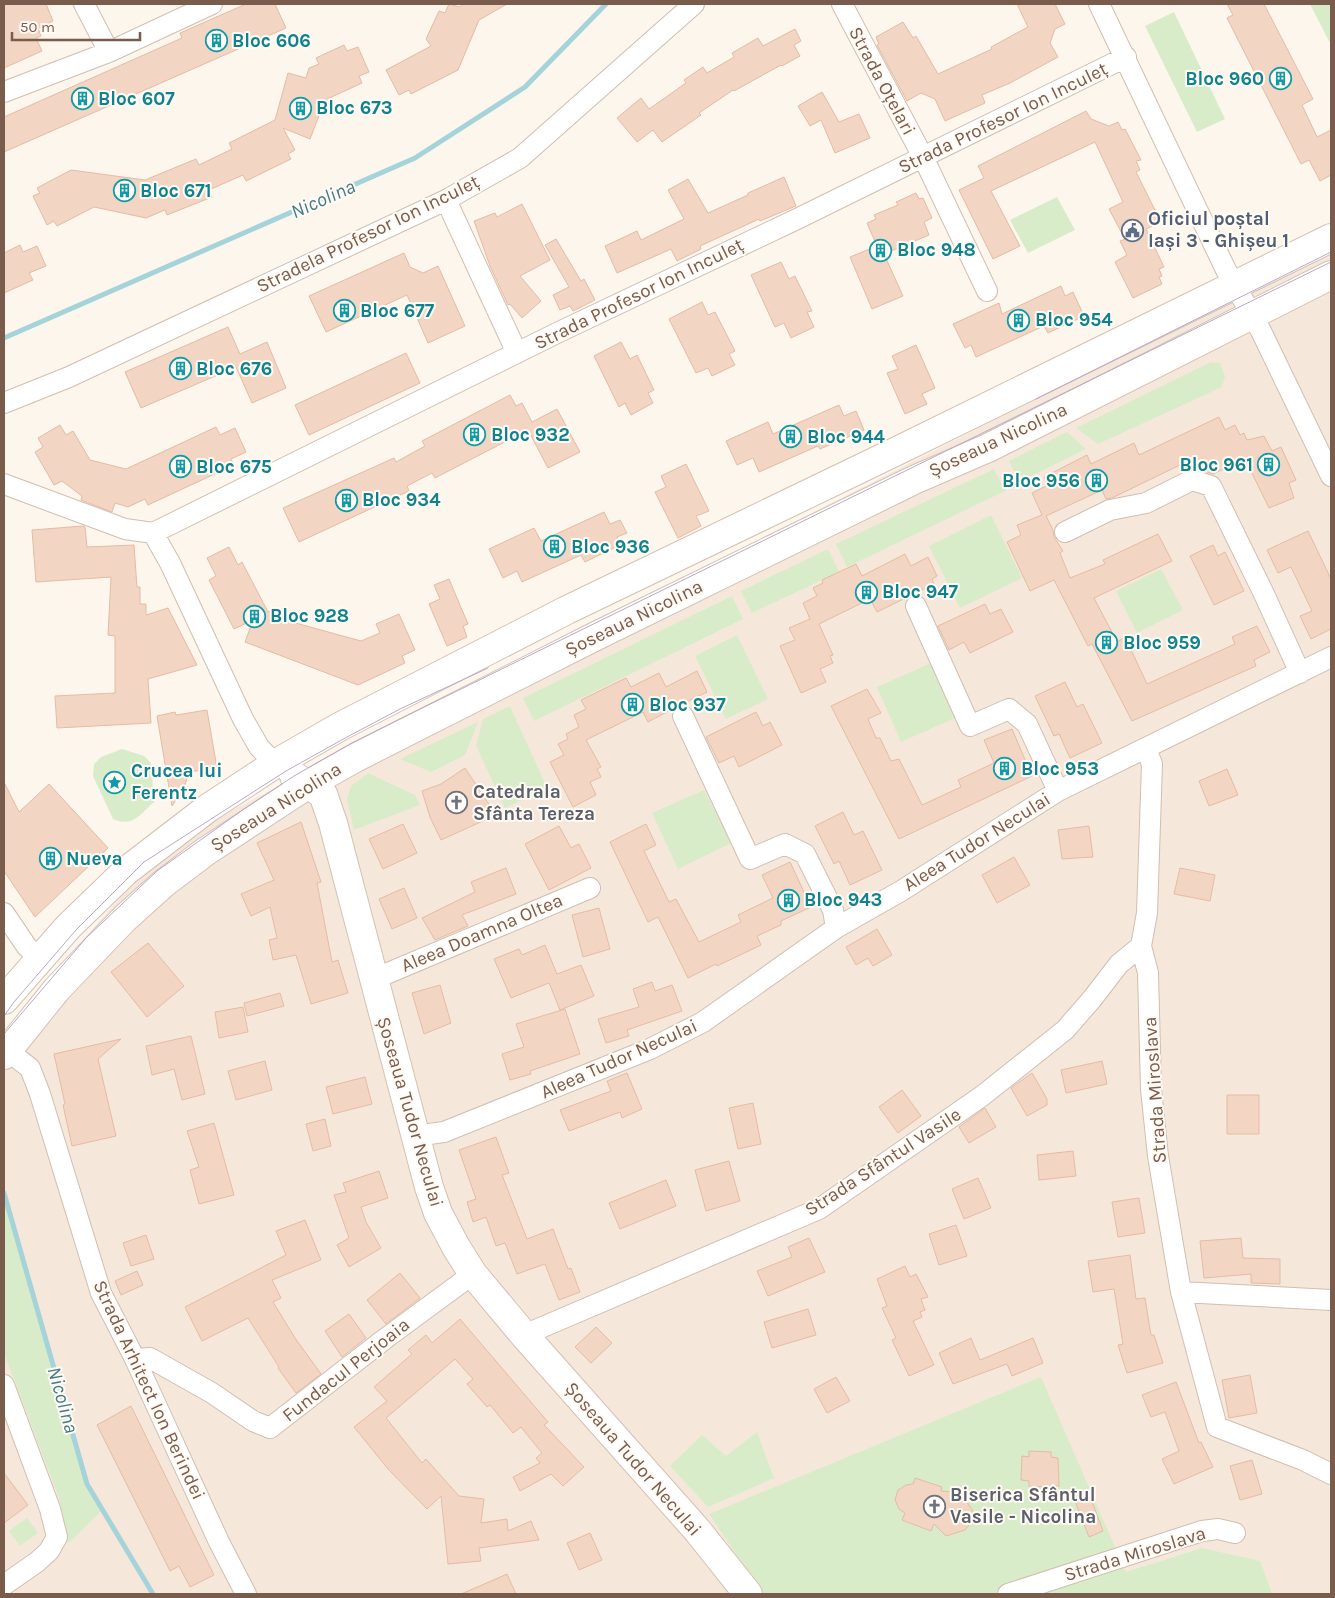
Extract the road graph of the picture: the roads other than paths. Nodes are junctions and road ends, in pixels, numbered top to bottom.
1 (84, 4) edge
2 (212, 4) edge
3 (694, 4) edge
4 (842, 4) edge
5 (1099, 4) edge
6 (109, 52) junction
7 (1126, 57) junction
8 (4, 92) edge
9 (923, 158) junction
10 (446, 200) junction
11 (1331, 238) edge
12 (1331, 276) edge
13 (1235, 286) junction
14 (987, 291) dead end
15 (1252, 315) junction
16 (517, 353) junction
17 (6, 406) edge
18 (1331, 476) edge
19 (4, 484) edge
20 (1065, 532) dead end
21 (153, 533) junction
22 (916, 606) dead end
23 (1331, 658) edge
24 (1300, 673) junction
25 (683, 716) dead end
26 (1146, 749) junction
27 (274, 764) junction
28 (307, 784) junction
29 (1058, 791) junction
30 (590, 888) dead end
31 (4, 913) edge
32 (836, 928) junction
33 (1141, 946) junction
34 (39, 958) junction
35 (374, 979) junction
36 (4, 1000) edge
37 (6, 1053) edge
38 (414, 1136) junction
39 (473, 1274) junction
40 (1180, 1292) junction
41 (1331, 1300) edge
42 (524, 1335) junction
43 (135, 1359) junction
44 (4, 1385) edge
45 (1331, 1474) edge
46 (1235, 1533) dead end
47 (4, 1584) edge
48 (246, 1594) edge
49 (748, 1594) edge
50 (1008, 1594) edge

1 - 6 street
2 - 6 street
3 - 10 street, Stradela Profesor Ion Inculeț
4 - 9 street, Strada Oțelari
5 - 7 street
6 - 8 street
7 - 9 street, Strada Profesor Ion Inculeț
7 - 13 street
9 - 14 street, Strada Oțelari
9 - 16 street, Strada Profesor Ion Inculeț
10 - 16 street
10 - 17 street, Stradela Profesor Ion Inculeț
11 - 13 main road, Șoseaua Nicolina
12 - 15 main road, Șoseaua Nicolina
13 - 15 street
13 - 27 main road, Șoseaua Nicolina
15 - 18 street
15 - 28 main road, Șoseaua Nicolina
16 - 21 street, Strada Profesor Ion Inculeț
19 - 21 street
20 - 24 street
21 - 27 street
22 - 29 street
23 - 24 street, Aleea Tudor Neculai
24 - 26 street, Aleea Tudor Neculai
25 - 32 street
26 - 29 street, Aleea Tudor Neculai
26 - 33 street, Strada Miroslava
27 - 28 main road, Șoseaua Tudor Neculai
27 - 34 main road, Șoseaua Nicolina
28 - 35 main road, Șoseaua Tudor Neculai
28 - 37 main road, Șoseaua Nicolina
29 - 32 street, Aleea Tudor Neculai
30 - 35 street, Aleea Doamna Oltea
31 - 34 street
32 - 38 street, Aleea Tudor Neculai
33 - 40 street, Strada Miroslava
33 - 42 street, Strada Sfântul Vasile
34 - 36 main road, Șoseaua Nicolina
35 - 38 main road, Șoseaua Tudor Neculai
37 - 43 street, Strada Arhitect Ion Berindei
38 - 39 main road, Șoseaua Tudor Neculai
39 - 42 main road, Șoseaua Tudor Neculai
39 - 43 street, Fundacul Perjoaia
40 - 41 street
40 - 45 street, Strada Miroslava
42 - 49 main road, Șoseaua Tudor Neculai
43 - 48 street, Strada Arhitect Ion Berindei
44 - 47 street
46 - 50 street, Strada Miroslava

